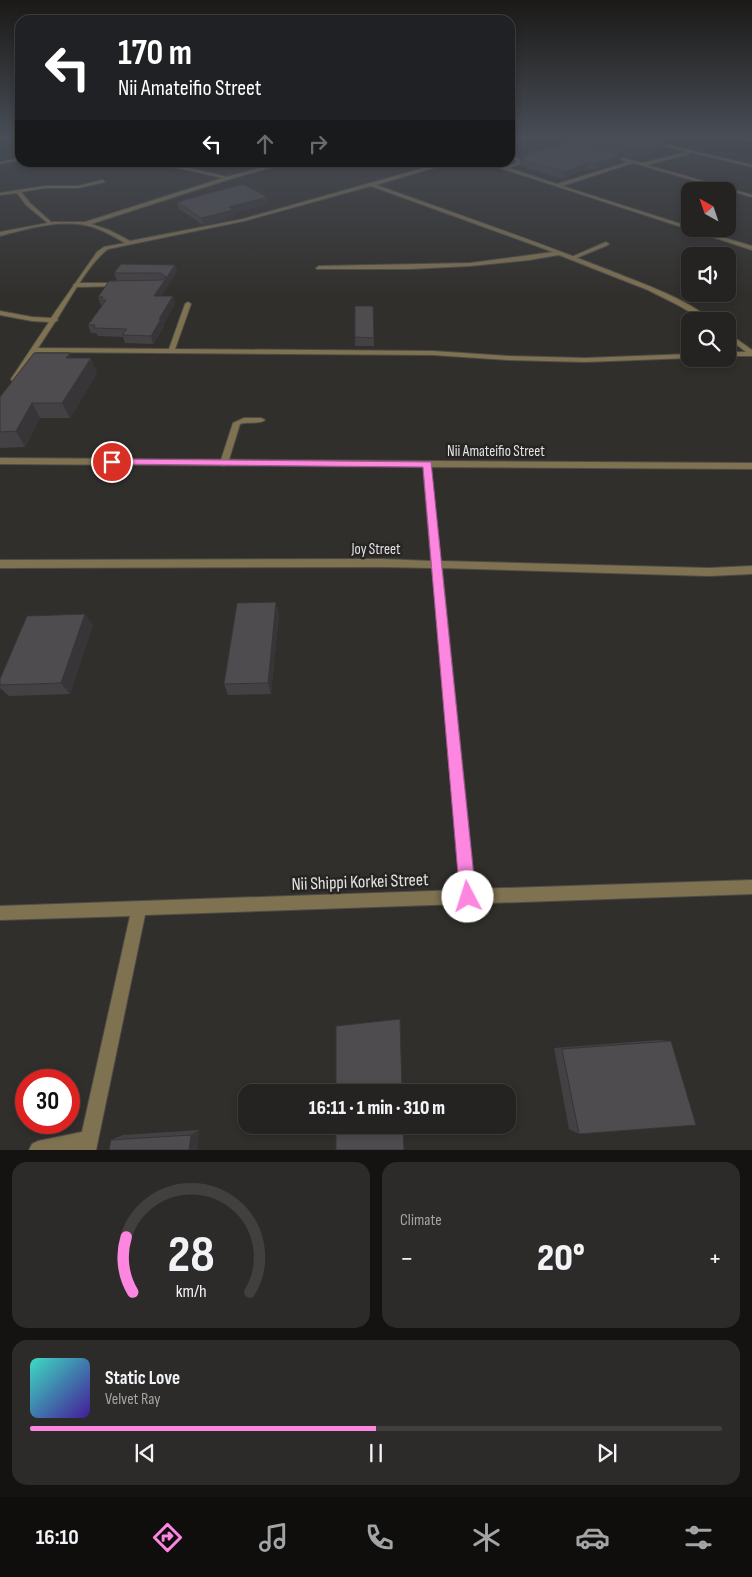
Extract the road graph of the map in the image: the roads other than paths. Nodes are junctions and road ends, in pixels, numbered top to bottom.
1 (27, 191) edge
2 (189, 191) edge
3 (347, 191) edge
4 (388, 191) edge
5 (571, 191) edge
6 (734, 191) edge
7 (19, 192) junction
8 (0, 194) edge
9 (752, 196) edge
10 (49, 223) junction
11 (85, 224) junction
12 (681, 226) edge
13 (0, 234) edge
14 (719, 238) edge
15 (128, 242) junction
16 (606, 244) dead end
17 (752, 248) edge
18 (560, 253) junction
19 (572, 258) junction
20 (319, 268) dead end
21 (76, 285) junction
22 (124, 285) edge
23 (188, 304) dead end
24 (696, 312) edge
25 (0, 313) edge
26 (55, 320) junction
27 (736, 341) edge
28 (33, 350) junction
29 (171, 352) junction
30 (752, 353) edge
31 (736, 354) edge
32 (681, 356) edge
33 (10, 388) edge
34 (261, 420) dead end
35 (0, 461) edge
36 (224, 463) junction
37 (427, 464) junction
38 (752, 466) edge
39 (0, 564) edge
40 (437, 565) junction
41 (752, 570) edge
42 (752, 887) edge
43 (468, 897) junction
44 (139, 907) junction
45 (0, 912) edge
46 (88, 1145) edge
47 (38, 1150) edge

1 - 7 street
2 - 11 street
3 - 15 street
4 - 18 street
5 - 12 street
6 - 9 street
7 - 8 street
7 - 10 street
10 - 11 street
10 - 13 street
11 - 15 street
14 - 17 street
15 - 21 street
16 - 19 street
18 - 19 street
18 - 20 street
19 - 24 street
21 - 22 street
21 - 26 street
23 - 29 street
25 - 26 street
26 - 28 street
27 - 30 street
28 - 29 street
28 - 33 street
29 - 32 street
30 - 31 street
34 - 36 street
35 - 36 street, Nii Amateifio Street
36 - 37 street, Nii Amateifio Street
37 - 38 street, Nii Amateifio Street
37 - 40 street
39 - 40 street, Joy Street
40 - 41 street, Joy Street
40 - 43 street
42 - 43 street, Nii Shippi Korkei Street
43 - 44 street, Nii Shippi Korkei Street
44 - 45 street, Nii Shippi Korkei Street
44 - 46 street
46 - 47 street

